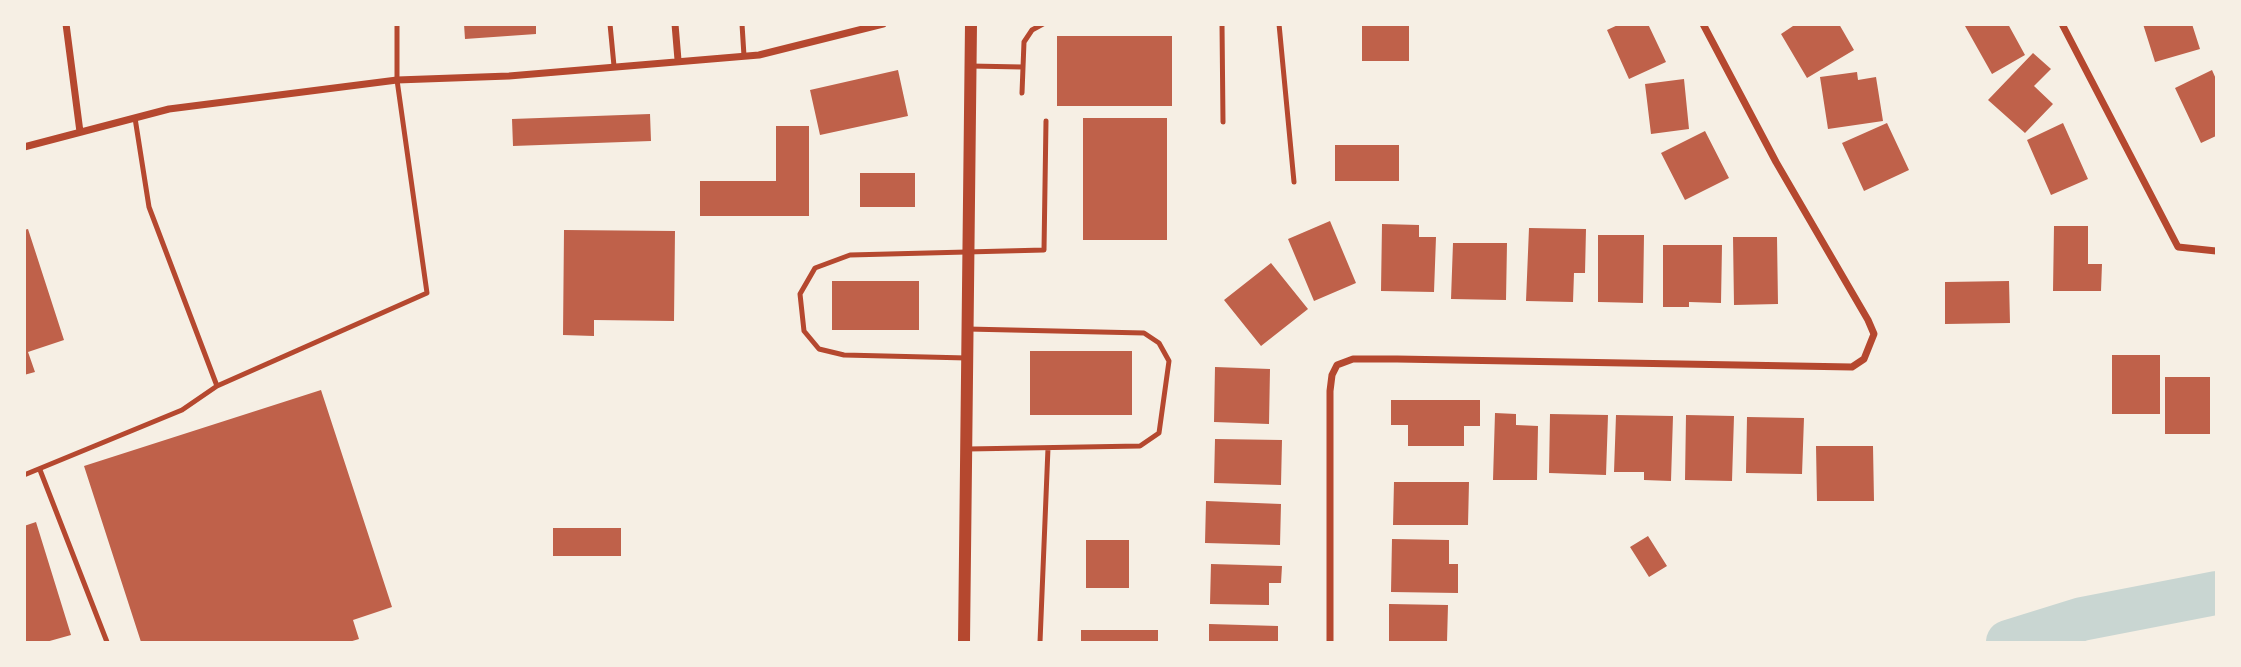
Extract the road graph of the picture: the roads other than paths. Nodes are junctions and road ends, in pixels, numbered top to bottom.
1 (66, 24) edge
2 (397, 24) edge
3 (610, 24) edge
4 (675, 24) edge
5 (742, 24) edge
6 (883, 24) edge
7 (971, 24) edge
8 (1043, 24) edge
9 (1222, 24) edge
10 (1279, 24) edge
11 (1703, 24) edge
12 (2062, 24) edge
13 (744, 56) junction
14 (678, 60) junction
15 (614, 66) junction
16 (970, 66) junction
17 (1022, 67) junction
18 (397, 79) junction
19 (1022, 93) dead end
20 (135, 117) junction
21 (1046, 121) dead end
22 (1223, 122) dead end
23 (80, 132) junction
24 (24, 147) edge
25 (1294, 182) dead end
26 (2217, 251) edge
27 (968, 252) junction
28 (967, 328) junction
29 (967, 358) junction
30 (217, 387) junction
31 (1048, 448) junction
32 (966, 449) junction
33 (40, 470) junction
34 (24, 475) edge
35 (107, 642) edge
36 (964, 642) edge
37 (1041, 642) edge
38 (1330, 642) edge

1 - 23 street
2 - 18 lane
3 - 15 lane
4 - 14 street
5 - 13 lane
6 - 13 street
7 - 16 street
8 - 17 lane
9 - 22 lane
10 - 25 lane
11 - 38 street
12 - 26 street
13 - 14 street
14 - 15 street
15 - 18 street
16 - 17 lane
16 - 27 street
17 - 19 lane
18 - 20 street
18 - 30 lane
20 - 23 street
20 - 30 lane
21 - 27 lane
23 - 24 street
27 - 28 street
27 - 29 lane
28 - 29 street
28 - 31 lane
29 - 32 street
30 - 33 lane
31 - 32 lane
31 - 37 lane
32 - 36 street
33 - 34 lane
33 - 35 lane

